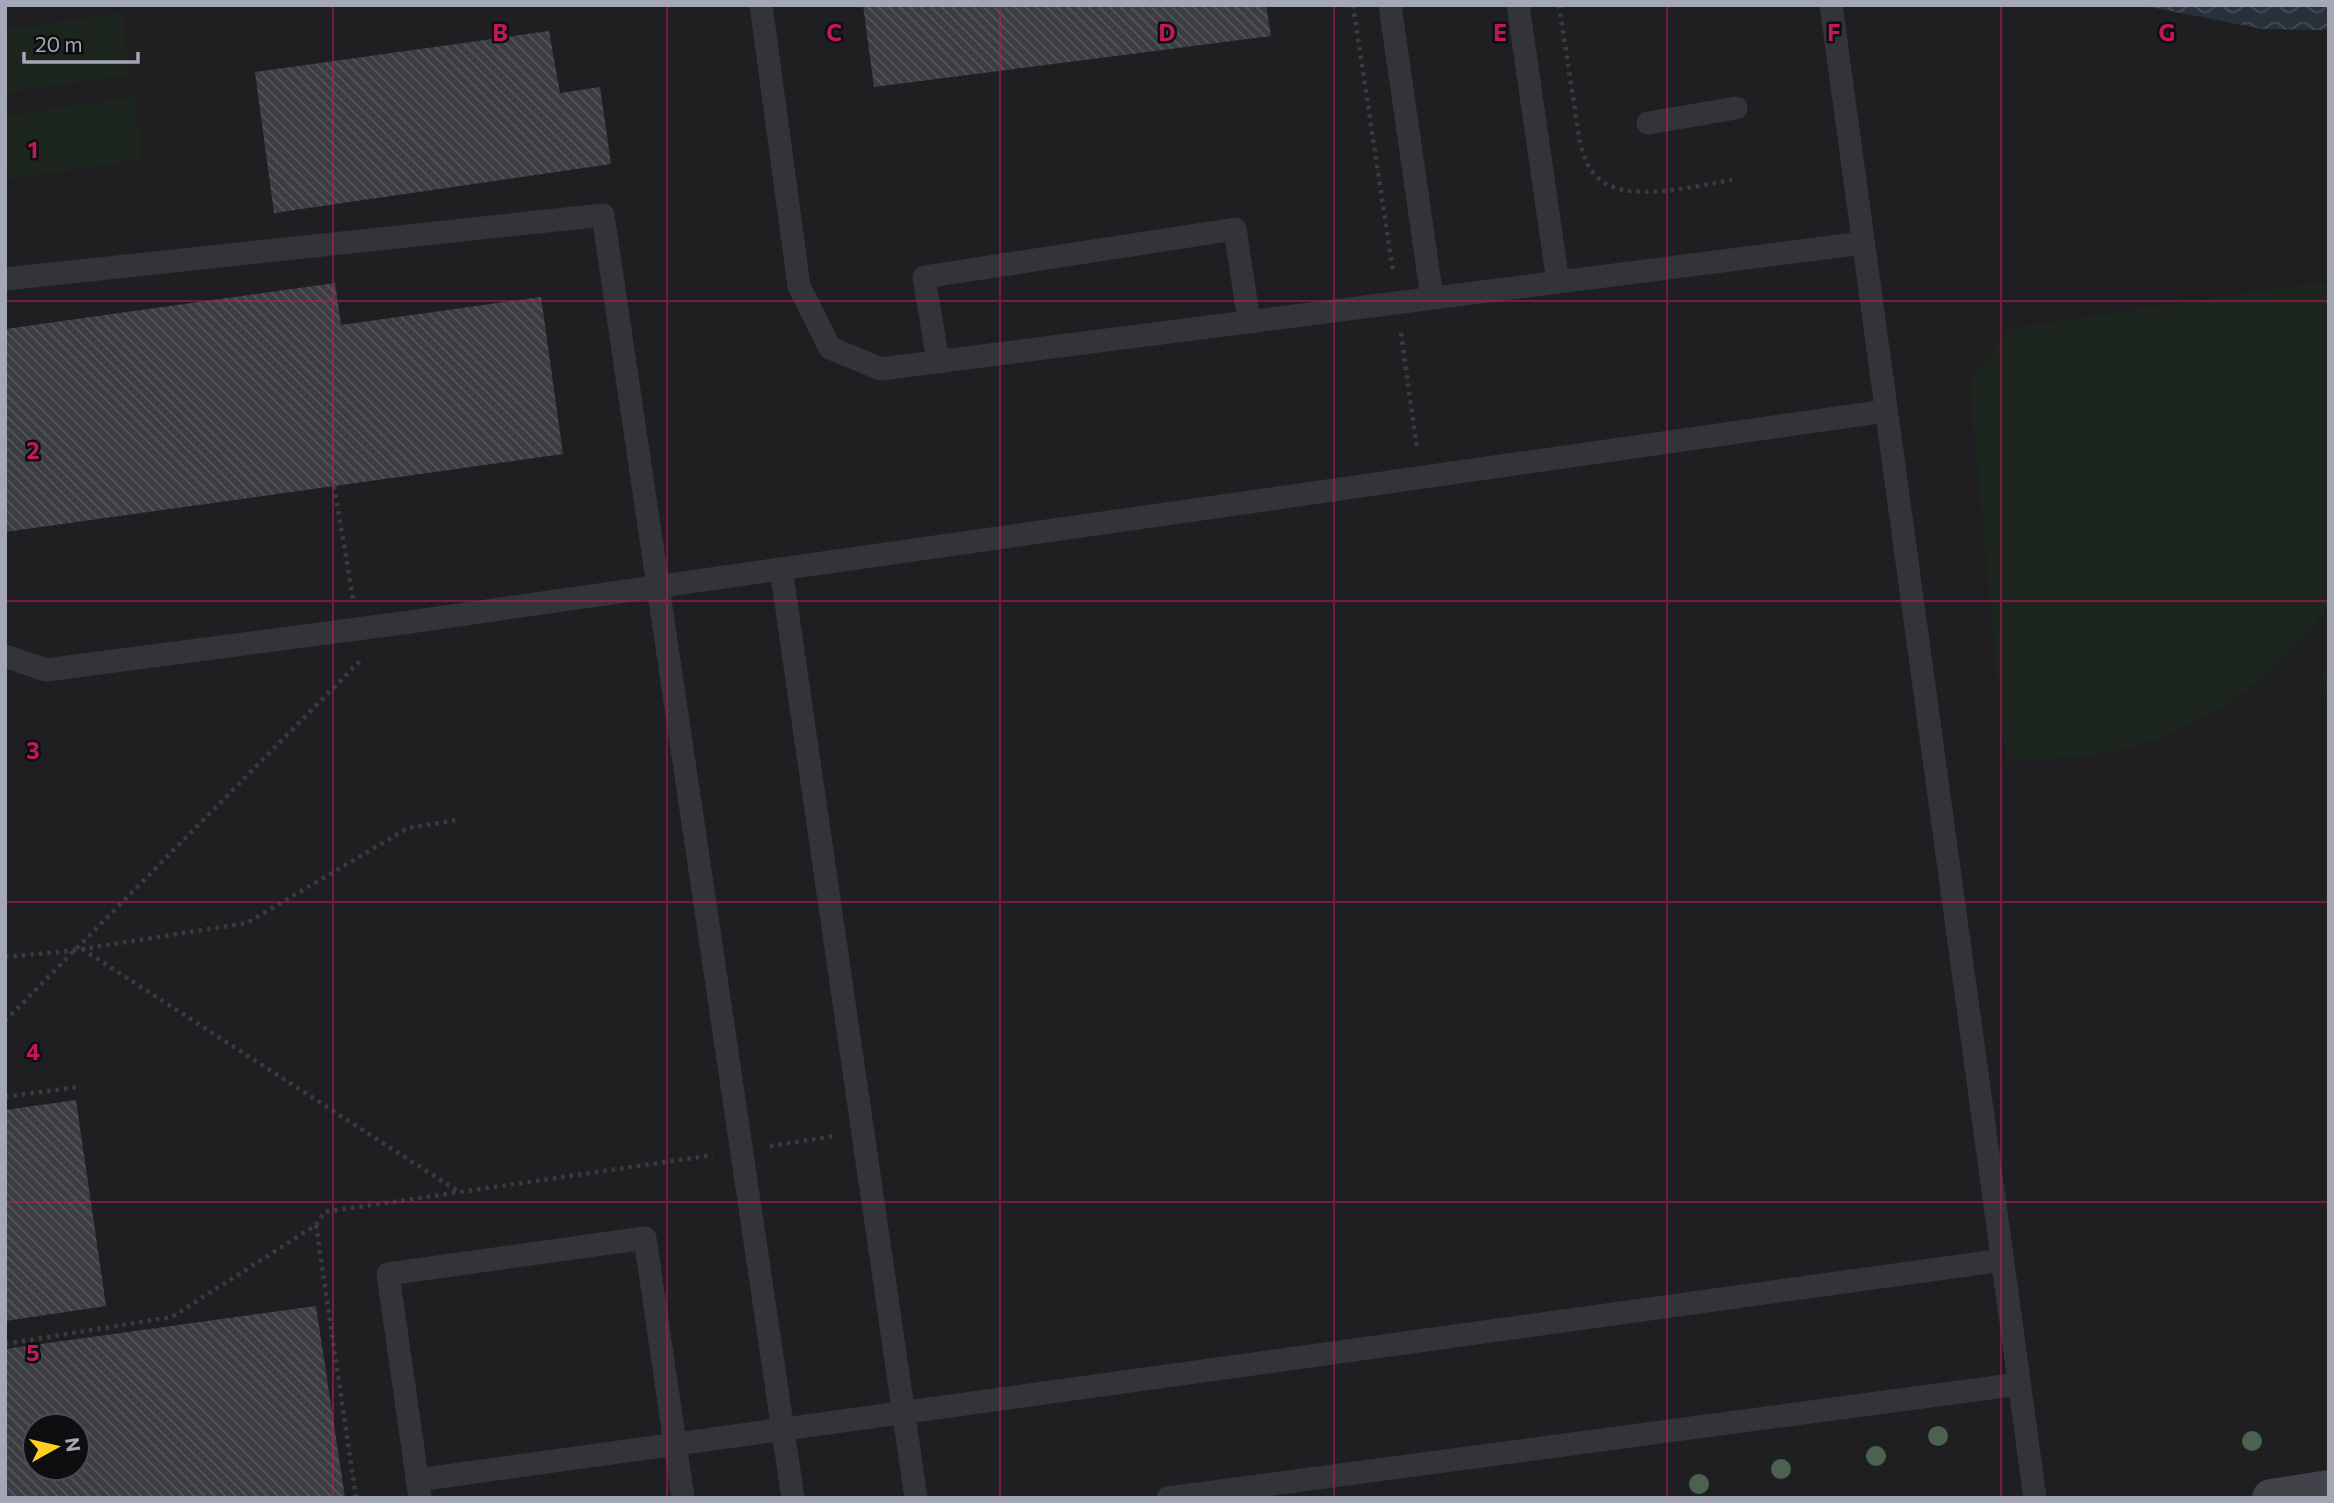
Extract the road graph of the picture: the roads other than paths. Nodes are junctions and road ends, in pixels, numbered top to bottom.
1 (761, 5) edge
2 (1390, 5) edge
3 (1518, 5) edge
4 (1831, 5) edge
5 (1736, 108) dead end
6 (1648, 122) dead end
7 (1863, 243) junction
8 (5, 279) edge
9 (1558, 282) junction
10 (1432, 298) junction
11 (1249, 321) junction
12 (937, 361) junction
13 (1886, 411) junction
14 (781, 569) junction
15 (658, 587) junction
16 (5, 656) edge
17 (2003, 1260) junction
18 (2019, 1384) junction
19 (904, 1415) junction
20 (783, 1429) junction
21 (674, 1444) junction
22 (419, 1489) edge
23 (2329, 1489) edge
24 (683, 1498) edge
25 (793, 1498) edge
26 (916, 1498) edge
27 (1168, 1498) edge
28 (2035, 1498) edge
29 (2271, 1498) edge

1 - 12 lane
2 - 10 lane
3 - 9 lane
4 - 7 lane
5 - 6 lane
7 - 9 lane
7 - 13 lane
8 - 15 lane
9 - 10 lane
10 - 11 lane
11 - 12 lane
11 - 12 lane
13 - 14 lane
13 - 17 lane
14 - 15 lane
14 - 19 lane
15 - 16 lane
15 - 20 lane
17 - 18 lane
17 - 19 lane
18 - 27 lane
18 - 28 lane
19 - 20 lane
19 - 26 lane
20 - 21 lane
20 - 25 lane
21 - 22 lane
21 - 22 lane
21 - 24 lane
23 - 29 street

